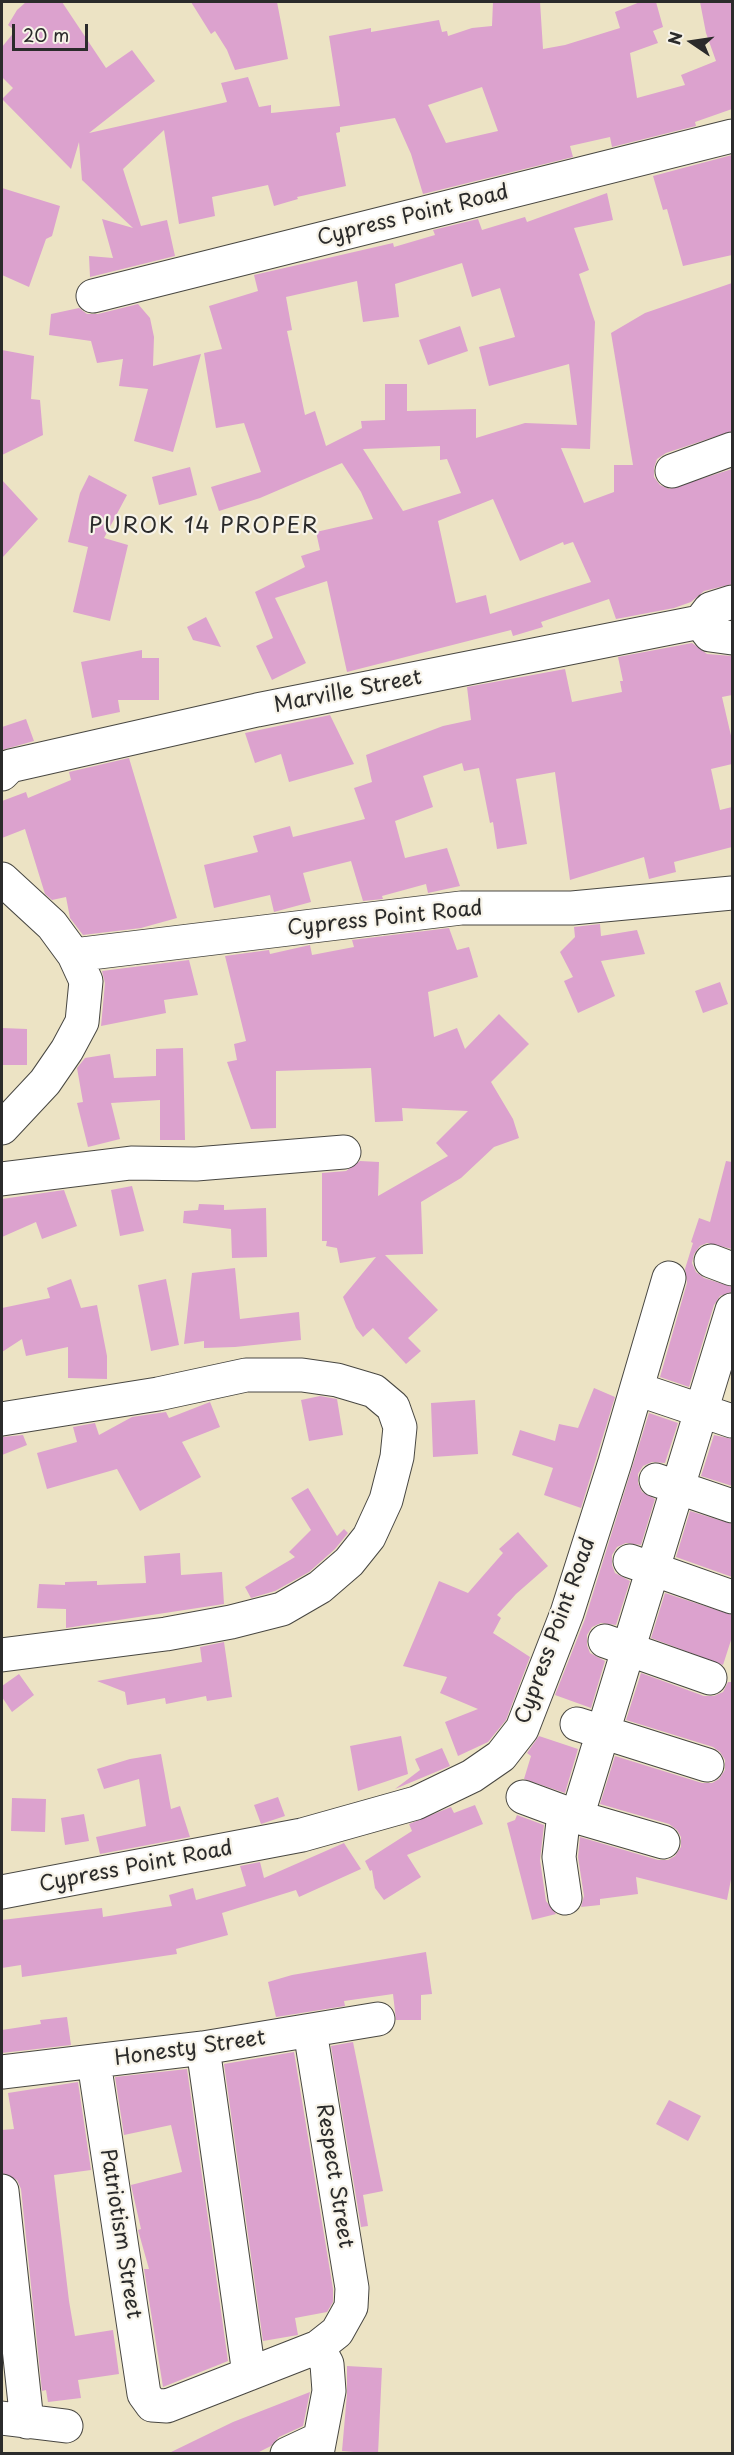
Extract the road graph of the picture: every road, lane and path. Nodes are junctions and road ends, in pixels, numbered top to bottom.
1 (732, 136) edge
2 (93, 296) dead end
3 (732, 450) edge
4 (672, 471) dead end
5 (732, 602) edge
6 (700, 622) junction
7 (732, 638) edge
8 (2, 774) edge
9 (2, 879) edge
10 (732, 893) edge
11 (74, 956) junction
12 (2, 1128) edge
13 (344, 1152) dead end
14 (2, 1179) edge
15 (669, 1278) dead end
16 (721, 1331) edge
17 (637, 1389) junction
18 (702, 1411) junction
19 (2, 1419) edge
20 (732, 1421) edge
21 (667, 1483) junction
22 (732, 1506) edge
23 (641, 1564) junction
24 (732, 1597) edge
25 (616, 1645) junction
26 (2, 1655) edge
27 (710, 1678) dead end
28 (589, 1728) junction
29 (706, 1765) dead end
30 (523, 1797) dead end
31 (570, 1815) junction
32 (663, 1842) dead end
33 (2, 1892) edge
34 (565, 1898) dead end
35 (378, 2019) dead end
36 (310, 2031) junction
37 (203, 2048) junction
38 (94, 2062) junction
39 (2, 2072) edge
40 (2, 2191) edge
41 (325, 2367) junction
42 (249, 2374) junction
43 (14, 2420) edge
44 (66, 2426) dead end
45 (318, 2446) edge
46 (287, 2454) edge

1 - 2 street, Cypress Point Road
3 - 4 street
5 - 6 street
6 - 7 street
6 - 8 street, Marville Street
9 - 11 street
10 - 11 street, Cypress Point Road
11 - 12 street
13 - 14 street
15 - 17 street, Cypress Point Road
16 - 18 street
17 - 18 street
17 - 33 street, Cypress Point Road
18 - 20 street
18 - 21 street
19 - 26 street
21 - 22 street
21 - 23 street
23 - 24 street
23 - 25 street
25 - 27 street
25 - 28 street
28 - 29 street
28 - 31 street
30 - 31 street
31 - 32 street
31 - 34 street
35 - 36 street, Honesty Street
36 - 37 street, Honesty Street
36 - 41 street, Respect Street
37 - 38 street, Honesty Street
37 - 42 street
38 - 39 street, Honesty Street
38 - 42 street, Patriotism Street
40 - 43 street
41 - 42 street
41 - 45 street
43 - 44 street
45 - 46 street

